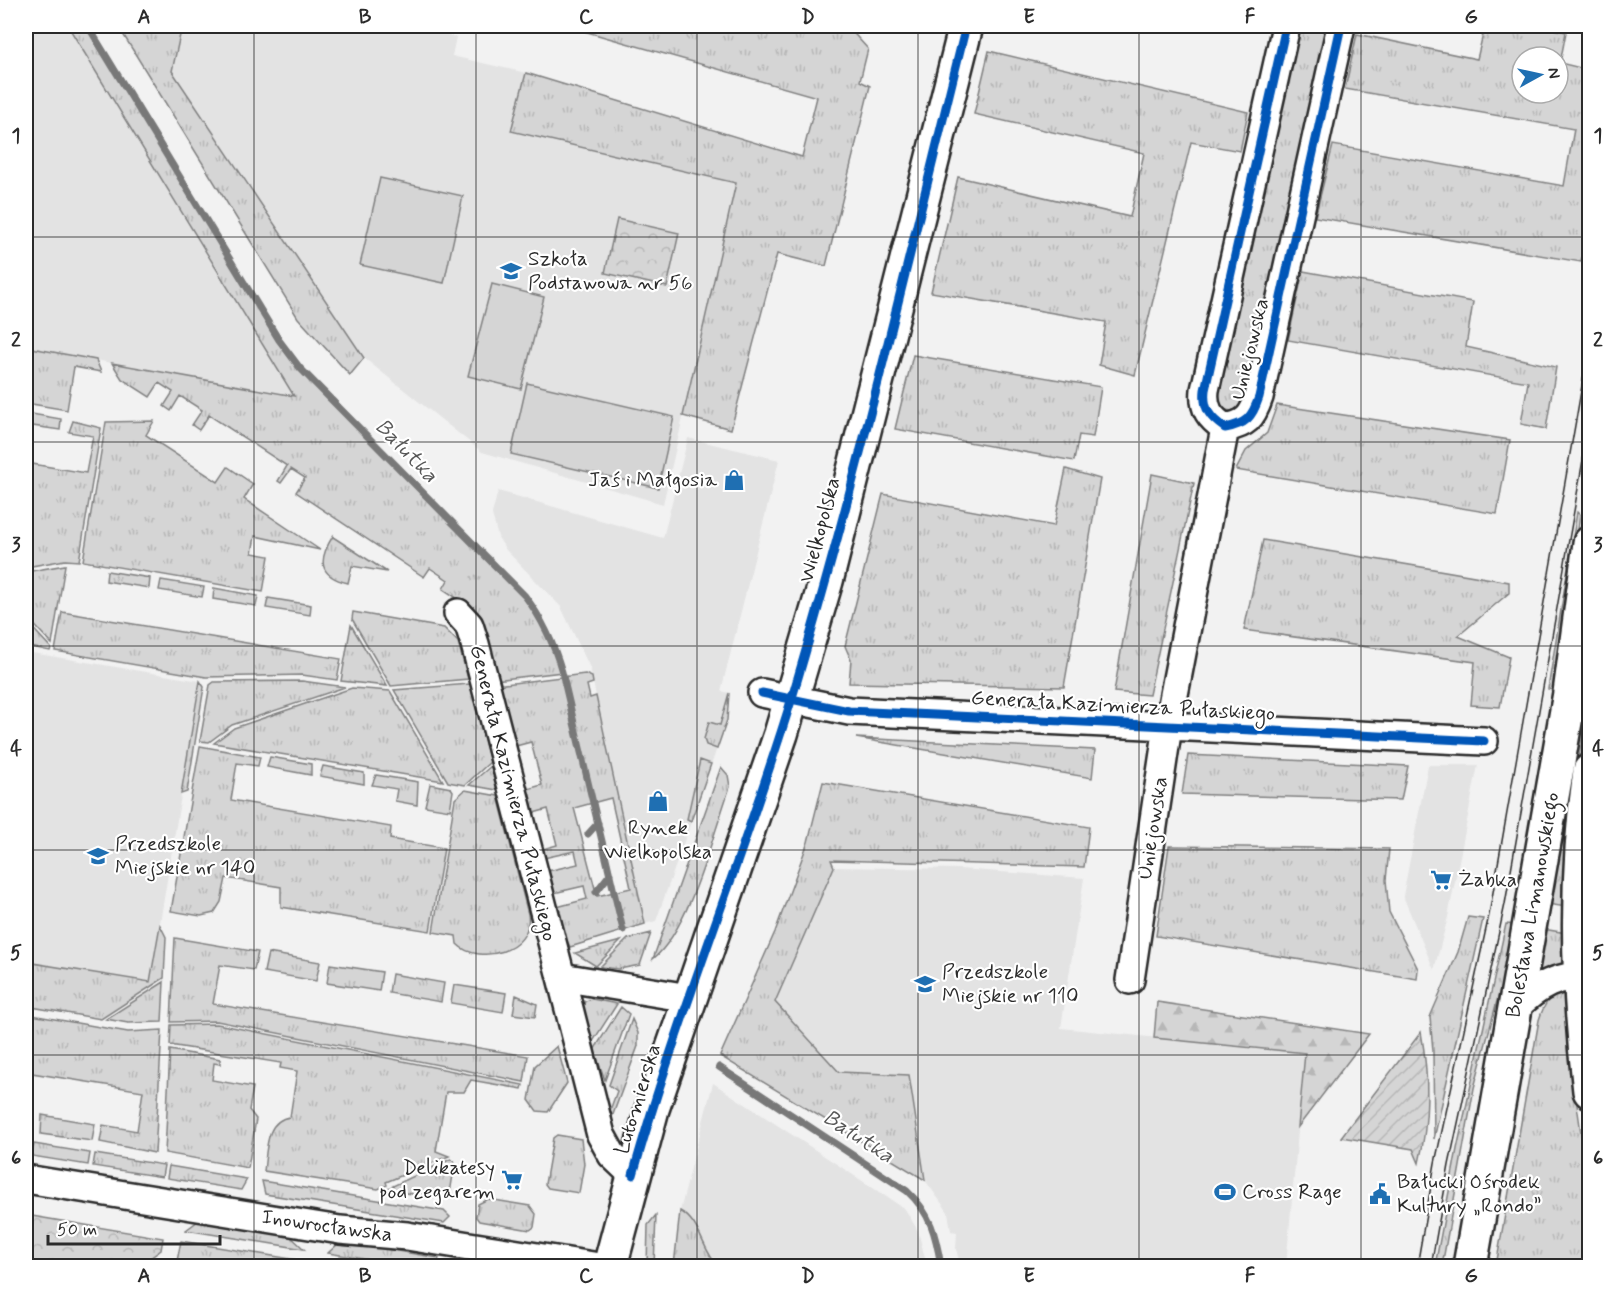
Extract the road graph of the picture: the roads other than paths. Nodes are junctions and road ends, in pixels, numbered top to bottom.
1 (966, 26) edge
2 (1286, 26) edge
3 (1341, 26) edge
4 (1225, 428) junction
5 (1590, 543) edge
6 (458, 613) dead end
7 (776, 697) junction
8 (1168, 726) junction
9 (1484, 741) dead end
10 (1590, 771) edge
11 (1585, 976) edge
12 (561, 977) junction
13 (1130, 980) dead end
14 (688, 998) junction
15 (1515, 1008) junction
16 (676, 1033) joint
17 (1590, 1091) edge
18 (633, 1175) junction
19 (26, 1179) edge
20 (593, 1266) edge
21 (610, 1266) edge
22 (1470, 1266) edge

1 - 7 street, Wielkopolska
2 - 4 street, Uniejowska
3 - 4 street, Uniejowska
4 - 8 street, Uniejowska
5 - 15 street, Bolesława Limanowskiego
6 - 12 street, Generała Kazimierza Pułaskiego
7 - 8 street, Generała Kazimierza Pułaskiego
7 - 14 street, Wielkopolska
8 - 9 street, Generała Kazimierza Pułaskiego
8 - 13 street, Uniejowska
10 - 11 street, Bolesława Limanowskiego
11 - 15 street
11 - 17 street, Bolesława Limanowskiego
12 - 14 street
12 - 18 street, Generała Kazimierza Pułaskiego
14 - 16 street, Wielkopolska
15 - 22 street, Bolesława Limanowskiego
16 - 18 street, Lutomierska
18 - 21 street, Lutomierska
19 - 20 street, Inowrocławska

